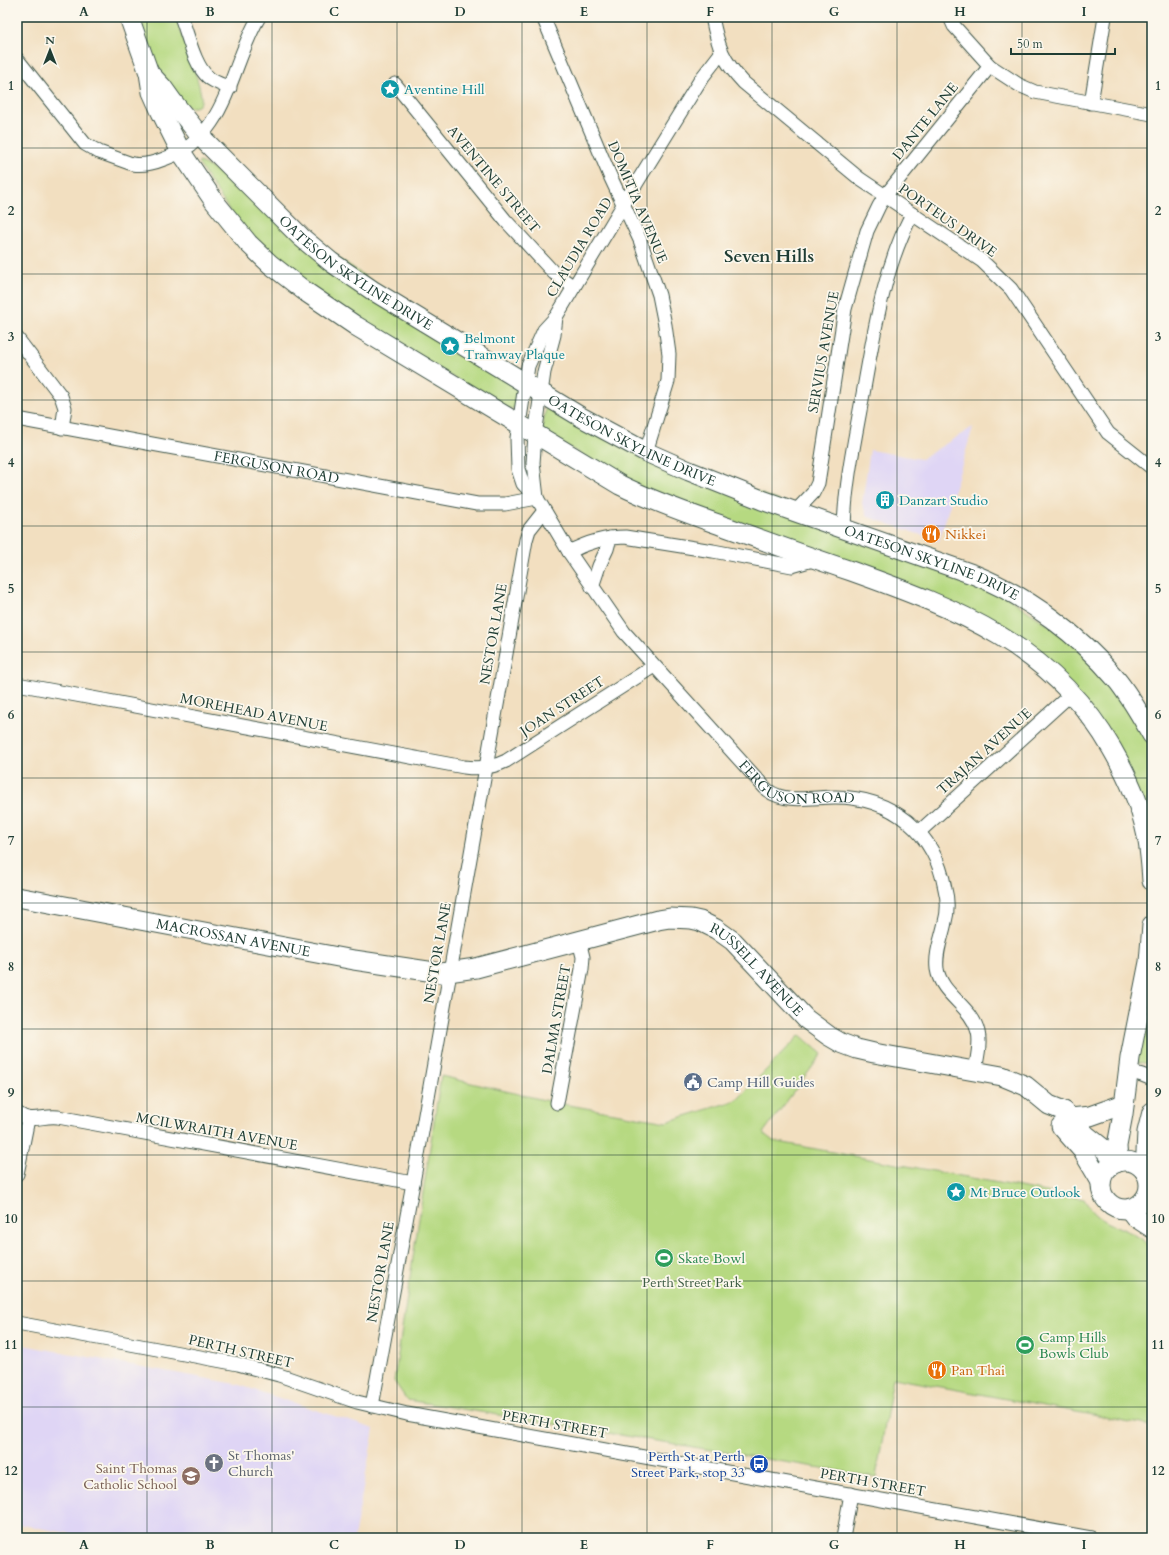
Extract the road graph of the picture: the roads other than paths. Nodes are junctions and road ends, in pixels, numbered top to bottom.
1 (129, 17) edge
2 (182, 17) edge
3 (259, 17) edge
4 (543, 17) edge
5 (712, 17) edge
6 (950, 17) edge
7 (1105, 17) edge
8 (722, 53) junction
9 (17, 59) edge
10 (990, 66) junction
11 (150, 73) junction
12 (395, 84) dead end
13 (230, 88) junction
14 (1091, 103) junction
15 (1152, 114) edge
16 (201, 137) junction
17 (181, 152) junction
18 (885, 196) junction
19 (623, 205) junction
20 (912, 214) junction
21 (574, 287) junction
22 (556, 317) junction
23 (17, 338) edge
24 (526, 383) junction
25 (541, 393) junction
26 (17, 419) edge
27 (519, 425) junction
28 (62, 428) junction
29 (535, 435) junction
30 (646, 452) junction
31 (1152, 468) edge
32 (537, 498) junction
33 (544, 511) junction
34 (795, 512) junction
35 (844, 529) junction
36 (610, 538) junction
37 (569, 552) junction
38 (816, 559) junction
39 (592, 587) junction
40 (654, 666) junction
41 (17, 684) edge
42 (1071, 694) junction
43 (1152, 735) edge
44 (486, 768) junction
45 (919, 832) junction
46 (1152, 881) edge
47 (17, 897) edge
48 (1152, 925) edge
49 (579, 941) junction
50 (450, 973) junction
51 (975, 1071) junction
52 (1128, 1071) junction
53 (1152, 1079) edge
54 (557, 1103) dead end
55 (1124, 1104) junction
56 (1049, 1105) junction
57 (1152, 1112) edge
58 (22, 1116) edge
59 (1071, 1118) junction
60 (1117, 1162) junction
61 (17, 1174) edge
62 (1101, 1182) junction
63 (413, 1183) junction
64 (1149, 1184) edge
65 (1129, 1209) junction
66 (1152, 1228) edge
67 (17, 1323) edge
68 (372, 1406) junction
69 (851, 1494) junction
70 (843, 1538) edge
71 (1091, 1538) edge

1 - 11 main road, OATESON SKYLINE DRIVE
2 - 13 street
3 - 13 street
4 - 19 street, DOMITIA AVENUE
5 - 8 street, PORTEUS DRIVE
6 - 10 street
7 - 14 street
8 - 18 street, PORTEUS DRIVE
8 - 19 street, CLAUDIA ROAD
9 - 17 street
10 - 14 street
10 - 18 street, DANTE LANE
11 - 16 main road, OATESON SKYLINE DRIVE
11 - 17 main road, OATESON SKYLINE DRIVE
12 - 21 street, AVENTINE STREET
13 - 16 street
14 - 15 street
16 - 17 street
16 - 24 main road, OATESON SKYLINE DRIVE
17 - 27 main road, OATESON SKYLINE DRIVE
18 - 20 street, PORTEUS DRIVE
18 - 34 street, SERVIUS AVENUE
19 - 21 street, CLAUDIA ROAD
19 - 30 street, DOMITIA AVENUE
20 - 31 street, PORTEUS DRIVE
20 - 35 street
21 - 22 street, CLAUDIA ROAD
22 - 24 street, CLAUDIA ROAD
22 - 25 street, CLAUDIA ROAD
23 - 28 street
24 - 25 main road, OATESON SKYLINE DRIVE
24 - 27 street, CLAUDIA ROAD
25 - 29 street, CLAUDIA ROAD
25 - 30 main road, OATESON SKYLINE DRIVE
26 - 28 street, FERGUSON ROAD
27 - 29 main road, OATESON SKYLINE DRIVE
27 - 32 street, FERGUSON ROAD
28 - 32 street, FERGUSON ROAD
29 - 32 street, FERGUSON ROAD
29 - 38 main road, OATESON SKYLINE DRIVE
30 - 34 main road, OATESON SKYLINE DRIVE
32 - 33 street, FERGUSON ROAD
33 - 37 street, FERGUSON ROAD
33 - 44 street, NESTOR LANE
34 - 35 main road, OATESON SKYLINE DRIVE
35 - 43 main road, OATESON SKYLINE DRIVE
36 - 37 street
36 - 38 street
36 - 39 street
37 - 39 street, FERGUSON ROAD
38 - 42 main road, OATESON SKYLINE DRIVE
39 - 40 street, FERGUSON ROAD
40 - 44 street, JOAN STREET
40 - 45 street, FERGUSON ROAD
41 - 44 street, MOREHEAD AVENUE
42 - 45 street, TRAJAN AVENUE
42 - 46 main road, OATESON SKYLINE DRIVE
44 - 50 street, NESTOR LANE
45 - 51 street, FERGUSON ROAD
47 - 50 main road, MACROSSAN AVENUE
48 - 52 main road
49 - 50 main road, RUSSELL AVENUE
49 - 51 main road, RUSSELL AVENUE
49 - 54 street, DALMA STREET
50 - 63 street, NESTOR LANE
51 - 56 main road, RUSSELL AVENUE
52 - 53 street
52 - 55 main road
55 - 59 main road
55 - 60 main road
56 - 59 main road
56 - 62 main road
57 - 64 main road
58 - 61 street
58 - 63 street, MCILWRAITH AVENUE
59 - 60 main road
60 - 62 main road
60 - 64 main road
62 - 65 main road
63 - 68 street, NESTOR LANE
64 - 65 main road
65 - 66 main road
67 - 68 street, PERTH STREET
68 - 69 street, PERTH STREET
69 - 70 street
69 - 71 street, PERTH STREET

